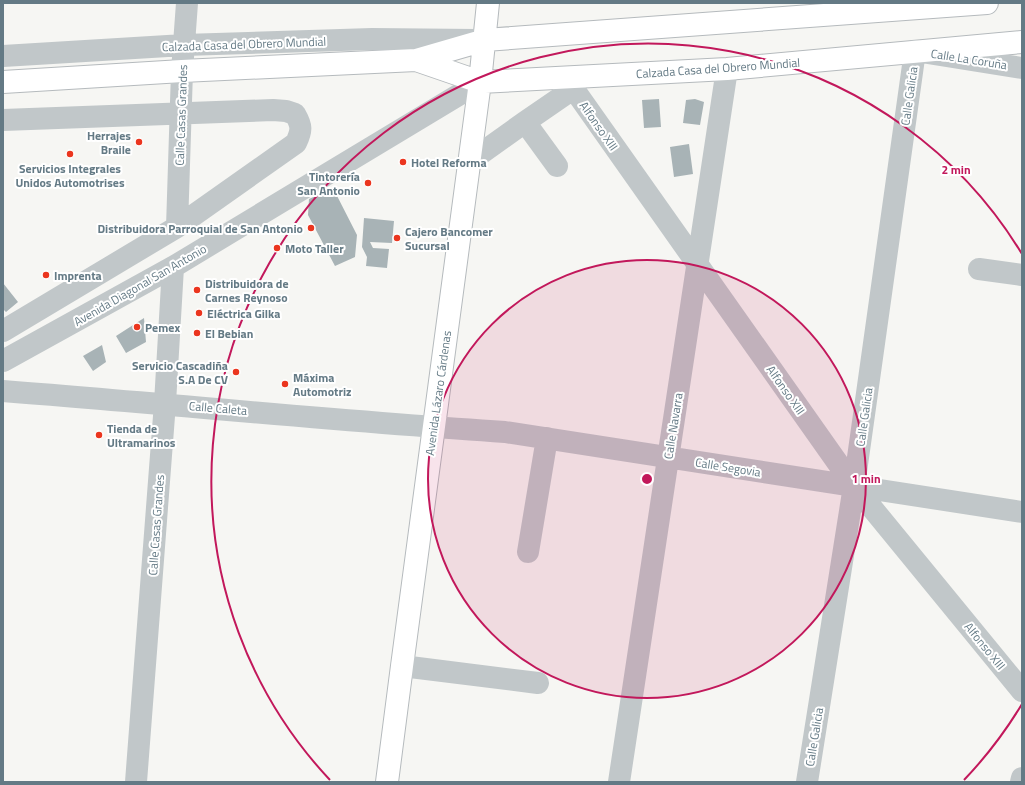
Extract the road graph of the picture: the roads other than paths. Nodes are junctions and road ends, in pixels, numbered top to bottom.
1 (187, 3) edge
2 (488, 3) edge
3 (988, 3) edge
4 (485, 40) junction
5 (1022, 42) edge
6 (184, 46) junction
7 (915, 51) junction
8 (3, 56) edge
9 (416, 60) junction
10 (1022, 68) edge
11 (728, 69) junction
12 (182, 71) junction
13 (3, 82) edge
14 (480, 82) junction
15 (569, 84) junction
16 (181, 113) junction
17 (3, 120) edge
18 (525, 122) junction
19 (469, 162) junction
20 (557, 166) dead end
21 (177, 227) junction
22 (697, 265) junction
23 (173, 267) junction
24 (979, 269) dead end
25 (1022, 275) edge
26 (3, 331) edge
27 (3, 362) edge
28 (3, 391) edge
29 (165, 404) junction
30 (433, 427) junction
31 (547, 438) junction
32 (668, 458) junction
33 (854, 486) junction
34 (1022, 512) edge
35 (528, 552) dead end
36 (402, 666) junction
37 (538, 682) dead end
38 (1022, 691) edge
39 (1022, 778) edge
40 (136, 782) edge
41 (387, 782) edge
42 (619, 782) edge
43 (806, 782) edge
44 (1021, 782) edge

1 - 6 street, Calle Casas Grandes
2 - 4 main road, Avenida Lázaro Cárdenas
3 - 4 main road, Calzada Casa del Obrero Mundial
4 - 6 street, Calzada Casa del Obrero Mundial
4 - 9 main road, Calzada Casa del Obrero Mundial
4 - 14 main road, Avenida Lázaro Cárdenas
5 - 7 main road, Calzada Casa del Obrero Mundial
6 - 8 street, Calzada Casa del Obrero Mundial
6 - 12 street, Calle Casas Grandes
7 - 10 street, Calle La Coruña
7 - 11 main road, Calzada Casa del Obrero Mundial
7 - 33 street, Calle Galicia
9 - 12 main road, Calzada Casa del Obrero Mundial
9 - 14 main road, Calzada Casa del Obrero Mundial
11 - 15 main road, Calzada Casa del Obrero Mundial
11 - 22 street, Calle Navarra
12 - 13 main road, Calzada Casa del Obrero Mundial
12 - 16 street, Calle Casas Grandes
14 - 15 main road, Calzada Casa del Obrero Mundial
14 - 19 main road, Avenida Lázaro Cárdenas
14 - 23 street, Avenida Diagonal San Antonio
15 - 18 street
15 - 22 street, Alfonso XIII
16 - 17 street
16 - 21 street, Calle Casas Grandes
16 - 21 street
18 - 19 street
18 - 20 street
19 - 30 main road, Avenida Lázaro Cárdenas
21 - 26 street
22 - 32 street, Calle Navarra
22 - 33 street, Alfonso XIII
23 - 27 street, Avenida Diagonal San Antonio
23 - 29 street, Calle Casas Grandes
24 - 25 street
28 - 29 street, Calle Caleta
29 - 30 street, Calle Caleta
29 - 40 street, Calle Casas Grandes
30 - 31 street, Calle Segovia
30 - 36 main road, Avenida Lázaro Cárdenas
31 - 32 street, Calle Segovia
31 - 35 street
32 - 33 street, Calle Segovia
32 - 42 street, Calle Navarra
33 - 34 street, Calle Segovia
33 - 38 street, Alfonso XIII
33 - 43 street, Calle Galicia
36 - 37 street
36 - 41 main road, Avenida Lázaro Cárdenas
39 - 44 street

